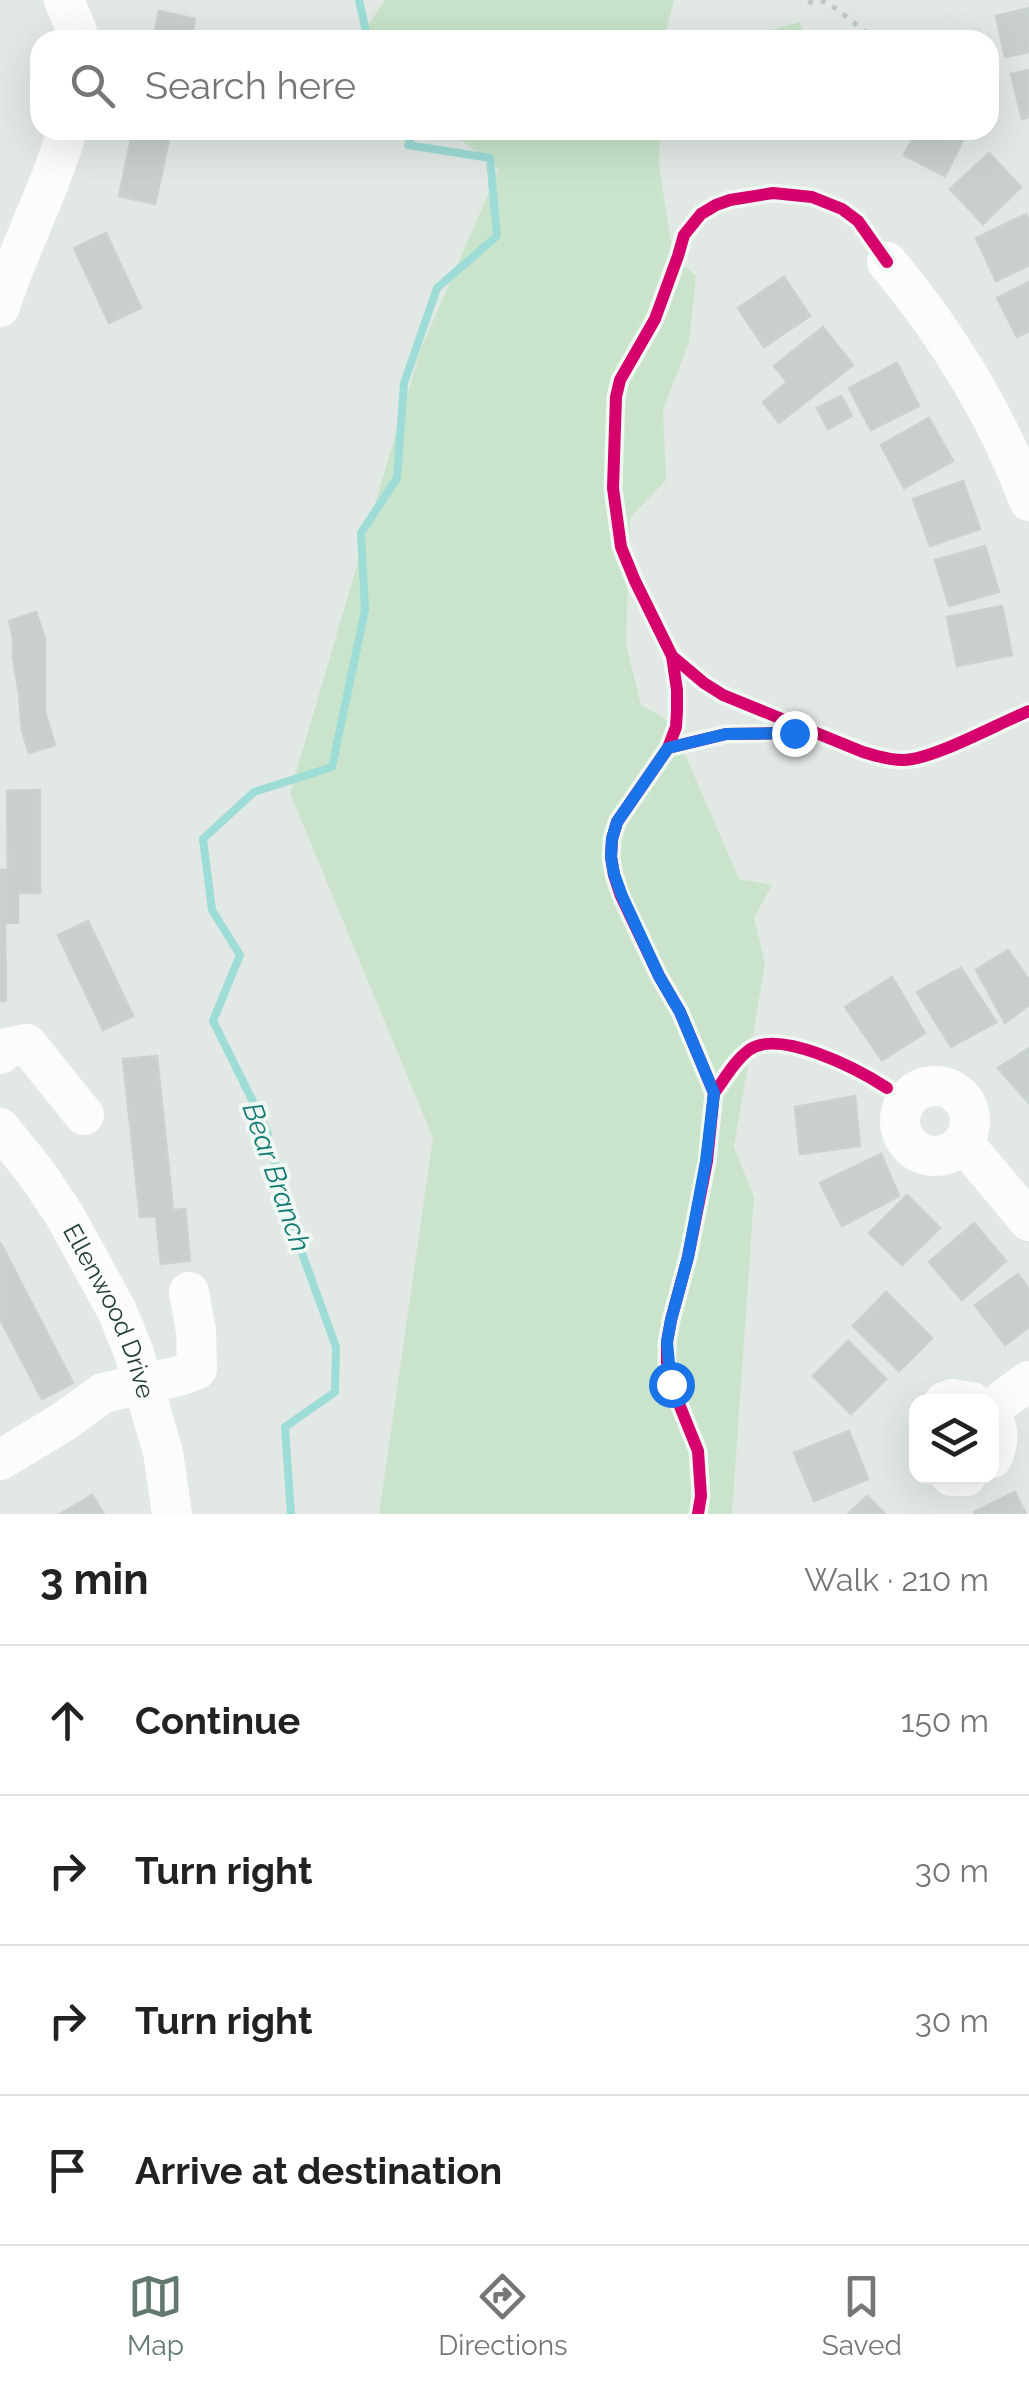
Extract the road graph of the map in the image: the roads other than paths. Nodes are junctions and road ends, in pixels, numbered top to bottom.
1 (64, 0) edge
2 (77, 30) edge
3 (63, 140) edge
4 (887, 262) dead end
5 (0, 306) edge
6 (1029, 501) edge
7 (0, 1054) edge
8 (84, 1115) dead end
9 (0, 1128) edge
10 (963, 1142) dead end
11 (1029, 1221) edge
12 (189, 1292) dead end
13 (1029, 1382) edge
14 (142, 1385) junction
15 (999, 1403) edge
16 (0, 1460) edge
17 (172, 1514) edge

1 - 2 street
3 - 5 street
4 - 6 street
7 - 8 street
9 - 14 street, Ellenwood Drive
10 - 11 street
12 - 14 street
13 - 15 street
14 - 16 street
14 - 17 street, Ellenwood Drive

